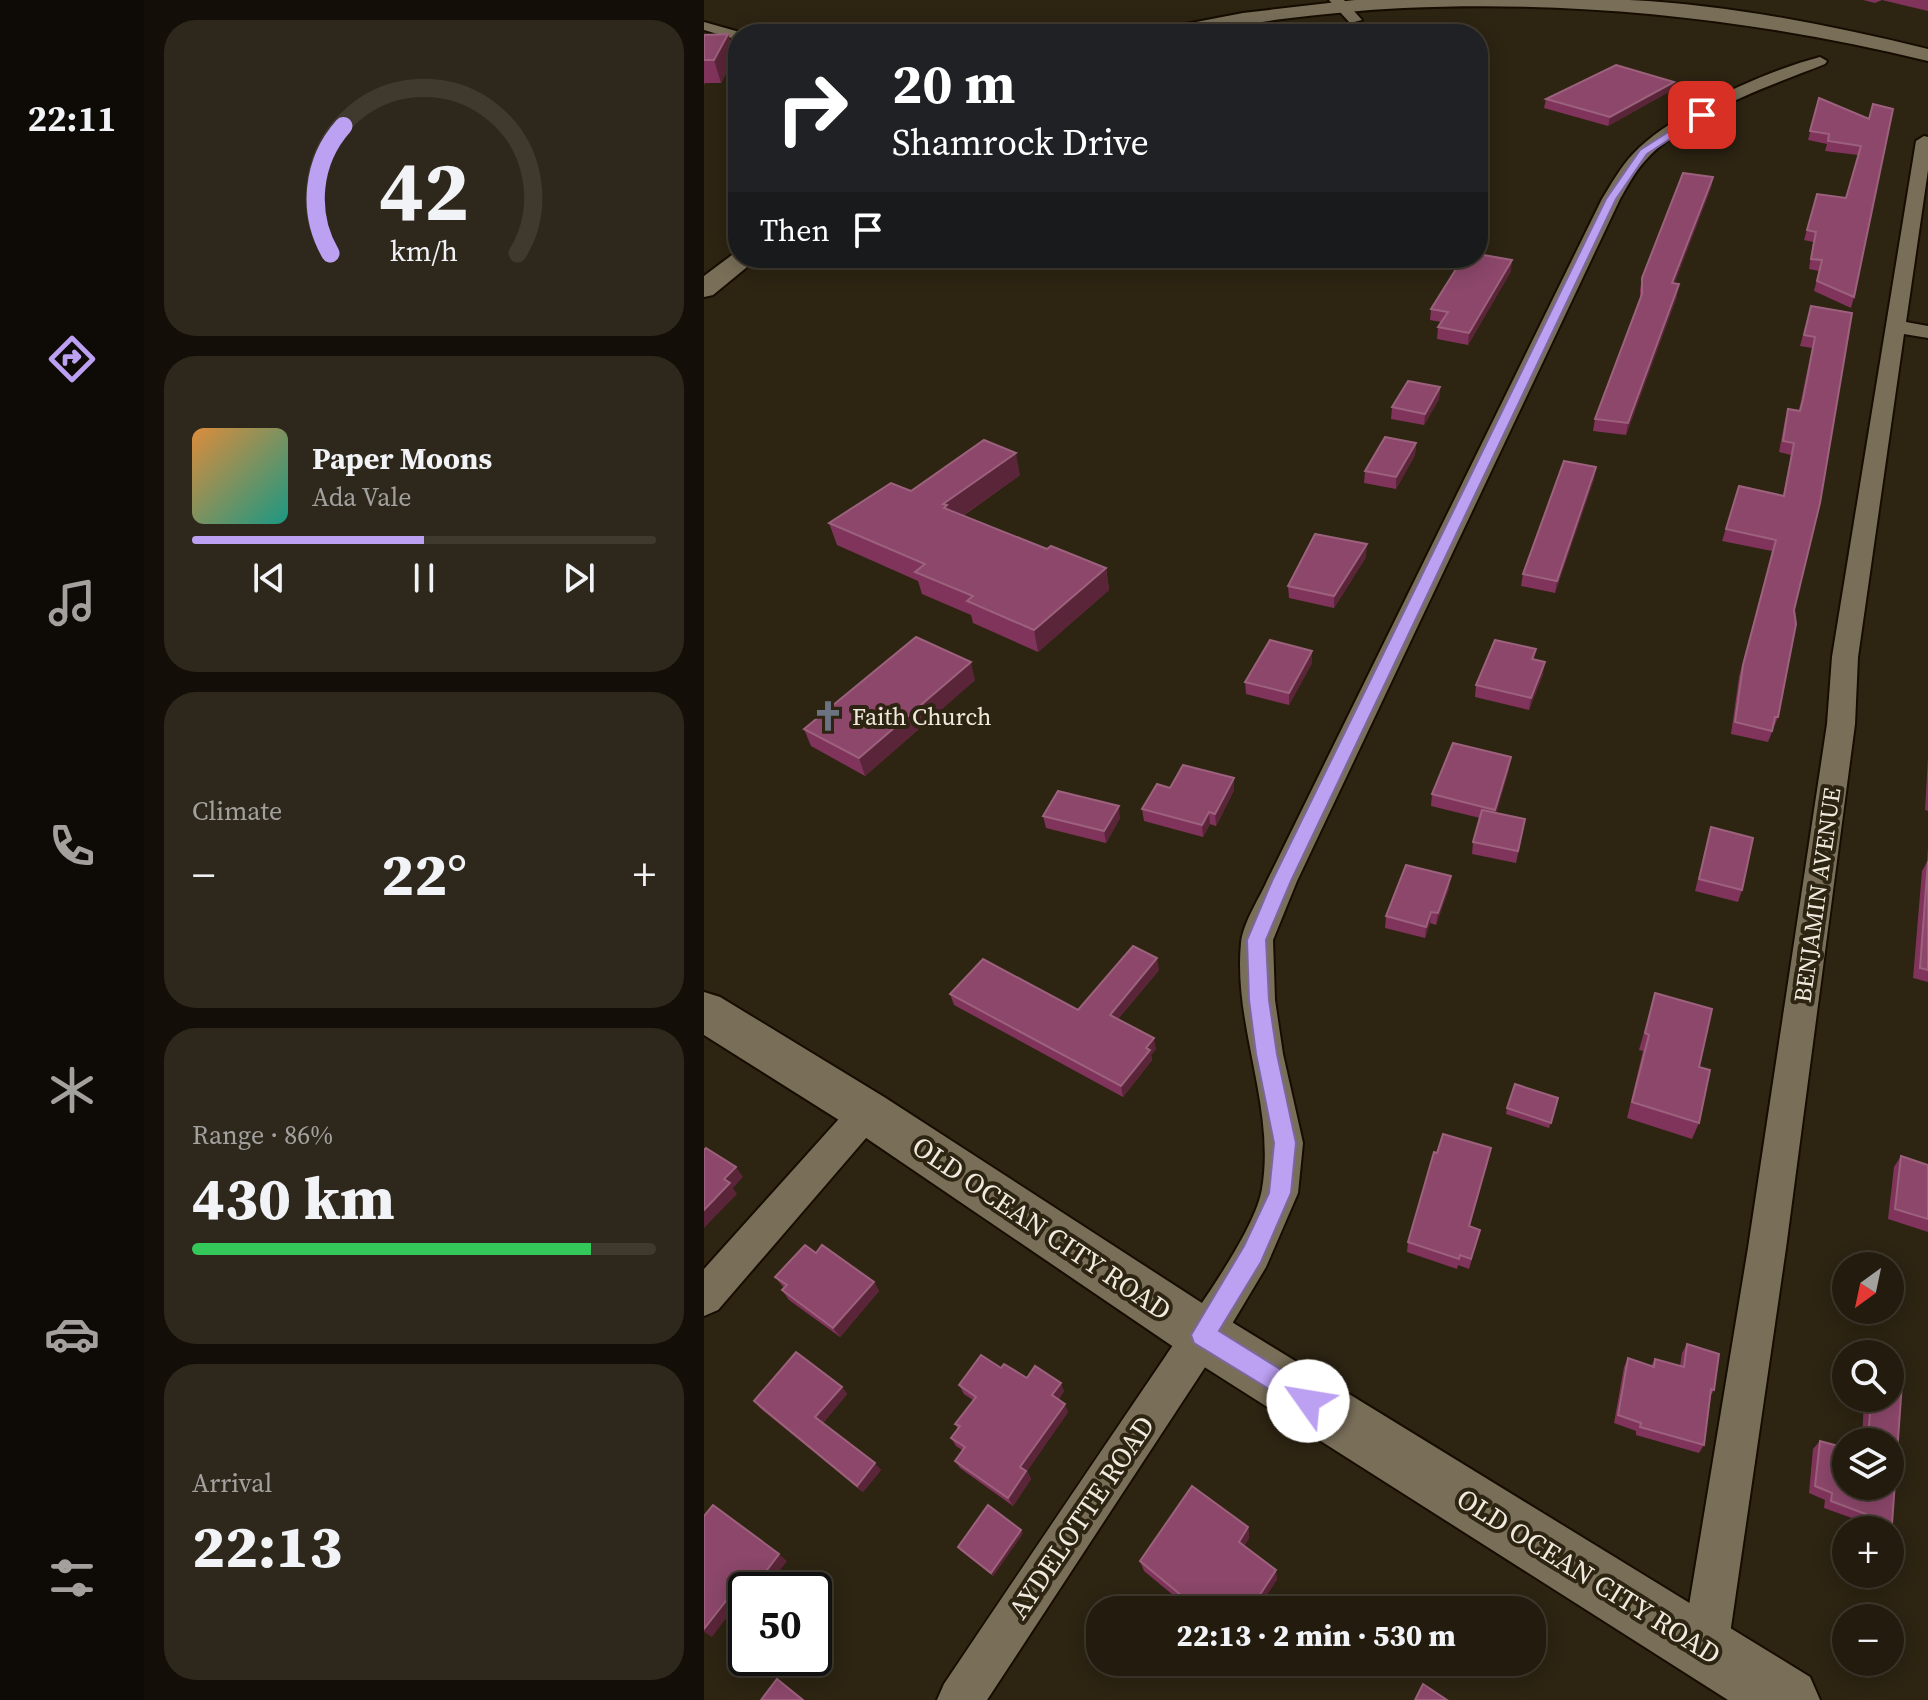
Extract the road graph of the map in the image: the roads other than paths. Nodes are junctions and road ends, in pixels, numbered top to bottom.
1 (1481, 0) edge
2 (1492, 0) edge
3 (1345, 9) edge
4 (1218, 24) edge
5 (704, 26) edge
6 (728, 33) edge
7 (1928, 55) edge
8 (1820, 61) dead end
9 (1924, 141) dead end
10 (732, 268) edge
11 (704, 289) edge
12 (1897, 327) junction
13 (1928, 332) edge
14 (704, 1011) edge
15 (867, 1112) junction
16 (704, 1297) edge
17 (1203, 1335) junction
18 (1705, 1648) junction
19 (960, 1700) edge
20 (1787, 1700) edge

1 - 3 main road
2 - 7 main road
3 - 4 main road
5 - 6 street
8 - 17 street, AYDELOTTE ROAD
9 - 12 street, BENJAMIN AVENUE
10 - 11 main road
12 - 13 street
12 - 18 street, BENJAMIN AVENUE
14 - 15 main road, OLD OCEAN CITY ROAD
15 - 16 street
15 - 17 main road, OLD OCEAN CITY ROAD
17 - 18 main road, OLD OCEAN CITY ROAD
17 - 19 street, AYDELOTTE ROAD
18 - 20 main road, OLD OCEAN CITY ROAD

